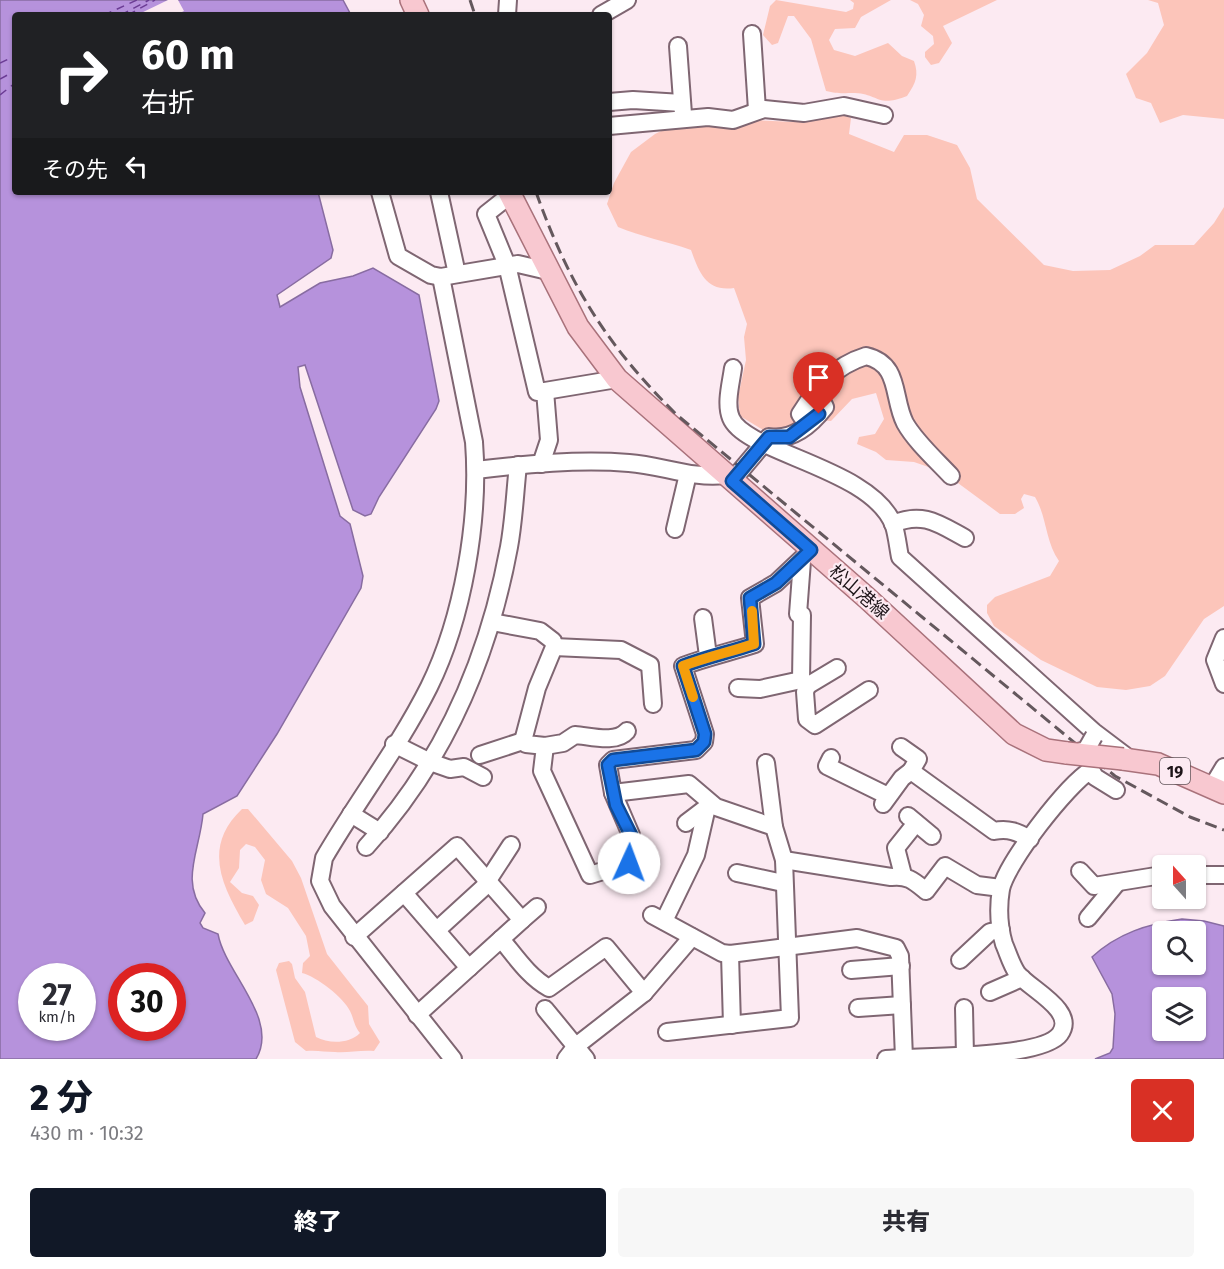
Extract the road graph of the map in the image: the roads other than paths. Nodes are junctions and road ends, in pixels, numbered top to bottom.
1 (627, 0) edge
2 (606, 12) edge
3 (752, 34) dead end
4 (678, 46) dead end
5 (612, 102) edge
6 (757, 110) junction
7 (682, 111) junction
8 (884, 115) dead end
9 (612, 125) edge
10 (381, 195) edge
11 (439, 195) edge
12 (508, 195) edge
13 (511, 195) edge
14 (507, 265) junction
15 (548, 271) junction
16 (449, 275) junction
17 (733, 368) dead end
18 (617, 379) junction
19 (545, 391) junction
20 (764, 443) junction
21 (541, 464) junction
22 (518, 465) junction
23 (476, 470) junction
24 (688, 474) junction
25 (951, 476) dead end
26 (728, 478) junction
27 (893, 524) junction
28 (675, 529) dead end
29 (965, 538) dead end
30 (806, 556) junction
31 (704, 618) dead end
32 (492, 622) junction
33 (1224, 638) edge
34 (554, 647) junction
35 (708, 656) junction
36 (837, 668) dead end
37 (804, 683) junction
38 (1224, 684) edge
39 (738, 688) dead end
40 (869, 690) dead end
41 (652, 704) dead end
42 (627, 731) dead end
43 (1094, 734) junction
44 (523, 741) junction
45 (394, 744) junction
46 (545, 746) junction
47 (901, 747) dead end
48 (1065, 753) junction
49 (480, 755) dead end
50 (831, 758) dead end
51 (430, 762) junction
52 (766, 763) dead end
53 (1106, 765) junction
54 (1224, 767) edge
55 (911, 771) junction
56 (483, 777) dead end
57 (1116, 790) dead end
58 (1218, 790) edge
59 (613, 793) junction
60 (709, 806) junction
61 (351, 814) junction
62 (686, 823) dead end
63 (774, 827) junction
64 (380, 832) junction
65 (932, 836) dead end
66 (1030, 839) junction
67 (511, 844) dead end
68 (366, 847) dead end
69 (784, 860) junction
70 (1080, 872) dead end
71 (737, 873) dead end
72 (903, 875) junction
73 (1206, 875) edge
74 (1224, 875) edge
75 (1152, 877) edge
76 (489, 882) junction
77 (783, 883) junction
78 (1117, 883) junction
79 (1001, 888) junction
80 (404, 893) junction
81 (537, 907) dead end
82 (1088, 918) dead end
83 (522, 920) junction
84 (436, 930) junction
85 (1001, 930) junction
86 (692, 937) junction
87 (354, 938) junction
88 (501, 939) junction
89 (787, 947) junction
90 (730, 954) junction
91 (960, 960) dead end
92 (901, 966) junction
93 (469, 968) junction
94 (851, 970) dead end
95 (1022, 978) junction
96 (990, 992) dead end
97 (644, 993) junction
98 (902, 1005) junction
99 (858, 1008) dead end
100 (964, 1008) dead end
101 (545, 1009) dead end
102 (417, 1015) junction
103 (732, 1025) junction
104 (667, 1033) dead end
105 (576, 1055) edge
106 (965, 1056) junction
107 (904, 1058) junction
108 (453, 1059) edge
109 (886, 1059) edge

1 - 2 street
3 - 6 street
4 - 7 street
5 - 7 street
6 - 7 street
6 - 8 street
7 - 9 street
10 - 16 street
11 - 16 street
12 - 14 street
13 - 15 main road, 松山港線 / 19
14 - 15 street
14 - 16 street
14 - 19 street
15 - 18 main road, 松山港線 / 19
16 - 23 street
17 - 20 street
18 - 19 street
18 - 26 main road, 松山港線 / 19
19 - 21 street
20 - 25 street
20 - 26 street
20 - 27 street
21 - 22 street
21 - 24 street
22 - 23 street
22 - 32 street
23 - 45 street
24 - 26 street
24 - 28 street
26 - 30 main road, 松山港線 / 19
27 - 29 street
27 - 43 street
30 - 35 street
30 - 37 street
30 - 48 main road, 松山港線 / 19
31 - 35 street
32 - 34 street
32 - 51 street
33 - 38 street
34 - 41 street
34 - 44 street
35 - 59 street
36 - 37 street
37 - 39 street
37 - 40 street
42 - 46 street
43 - 48 street, bridge
43 - 53 street
44 - 46 street
44 - 49 street
45 - 51 street
45 - 61 street
46 - 59 street
47 - 55 street
48 - 53 main road, 松山港線 / 19, bridge
48 - 53 street
50 - 55 street
51 - 56 street
51 - 64 street
52 - 63 street
53 - 57 street
53 - 58 main road, 松山港線 / 19
53 - 66 street
54 - 58 street
55 - 66 street
59 - 60 street
60 - 62 street
60 - 63 street
60 - 86 street
61 - 64 street
61 - 87 street
63 - 69 street
64 - 68 street
65 - 72 street
66 - 79 street
67 - 76 street
69 - 72 street
69 - 77 street
70 - 78 street
71 - 77 street
72 - 79 street
73 - 74 street
75 - 78 street
76 - 80 street
76 - 83 street
76 - 84 street
77 - 89 street
78 - 82 street
79 - 85 street
80 - 84 street
80 - 87 street
81 - 83 street
83 - 88 street
84 - 93 street
85 - 91 street
85 - 95 street
86 - 90 street
86 - 97 street
87 - 102 street
88 - 93 street
88 - 97 street
89 - 90 street
89 - 92 street
89 - 103 street
90 - 103 street
92 - 94 street
92 - 98 street
93 - 102 street
95 - 96 street
95 - 106 street
97 - 105 street
98 - 99 street
98 - 107 street
100 - 106 street
101 - 105 street
102 - 108 street
103 - 104 street
106 - 107 street
107 - 109 street

